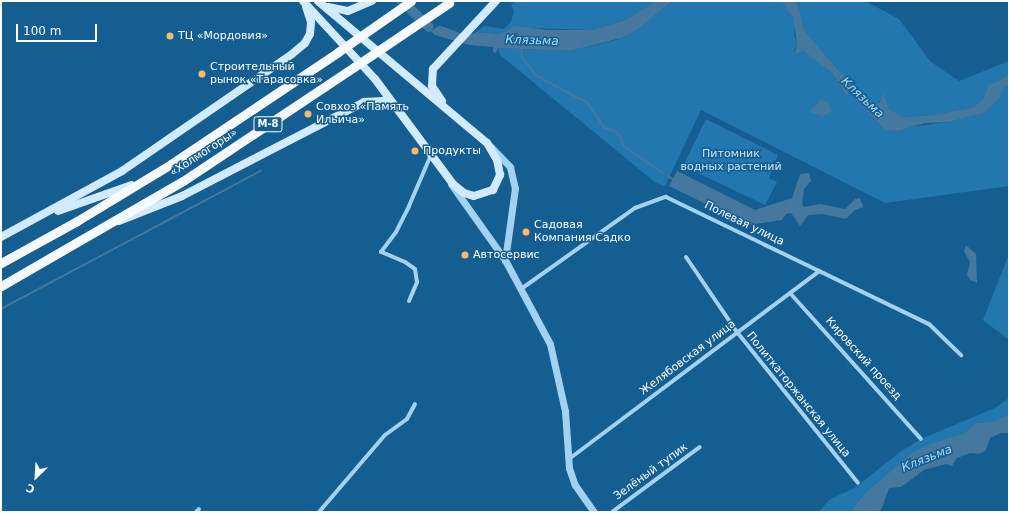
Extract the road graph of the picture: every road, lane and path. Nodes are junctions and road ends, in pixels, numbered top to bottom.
1 (303, 1) edge
2 (318, 1) edge
3 (411, 1) edge
4 (496, 1) edge
5 (371, 2) edge
6 (451, 2) edge
7 (402, 116) junction
8 (455, 117) junction
9 (487, 144) junction
10 (431, 155) junction
11 (445, 175) junction
12 (142, 181) junction
13 (37, 218) junction
14 (106, 226) junction
15 (1, 237) edge
16 (686, 257) dead end
17 (505, 260) junction
18 (1, 263) edge
19 (819, 271) junction
20 (1, 286) edge
21 (521, 289) junction
22 (790, 293) junction
23 (409, 301) dead end
24 (737, 332) junction
25 (961, 355) dead end
26 (415, 404) dead end
27 (921, 439) dead end
28 (700, 447) dead end
29 (569, 459) junction
30 (858, 483) dead end
31 (319, 512) edge
32 (594, 512) edge
33 (612, 512) edge

1 - 7 main road
1 - 13 main road
2 - 5 main road
2 - 8 main road
3 - 12 highway, «Холмогоры» / М-8, bridge
4 - 8 main road
6 - 14 highway, «Холмогоры» / М-8, bridge
7 - 10 main road
7 - 14 main road
8 - 9 main road
9 - 11 main road
9 - 17 street
10 - 11 main road
10 - 23 street
11 - 17 street
12 - 13 main road
12 - 18 highway, «Холмогоры» / М-8
13 - 15 main road
14 - 20 highway, «Холмогоры» / М-8
16 - 24 street, Политкаторжанская улица
17 - 21 street
19 - 21 street, Полевая улица
19 - 22 street, Желябовская улица
19 - 25 street, Полевая улица
21 - 29 street
22 - 24 street, Желябовская улица
22 - 27 street, Кировский проезд
24 - 29 street, Желябовская улица
24 - 30 street, Политкаторжанская улица
26 - 31 street
28 - 33 street, Зелёный тупик
29 - 32 street

